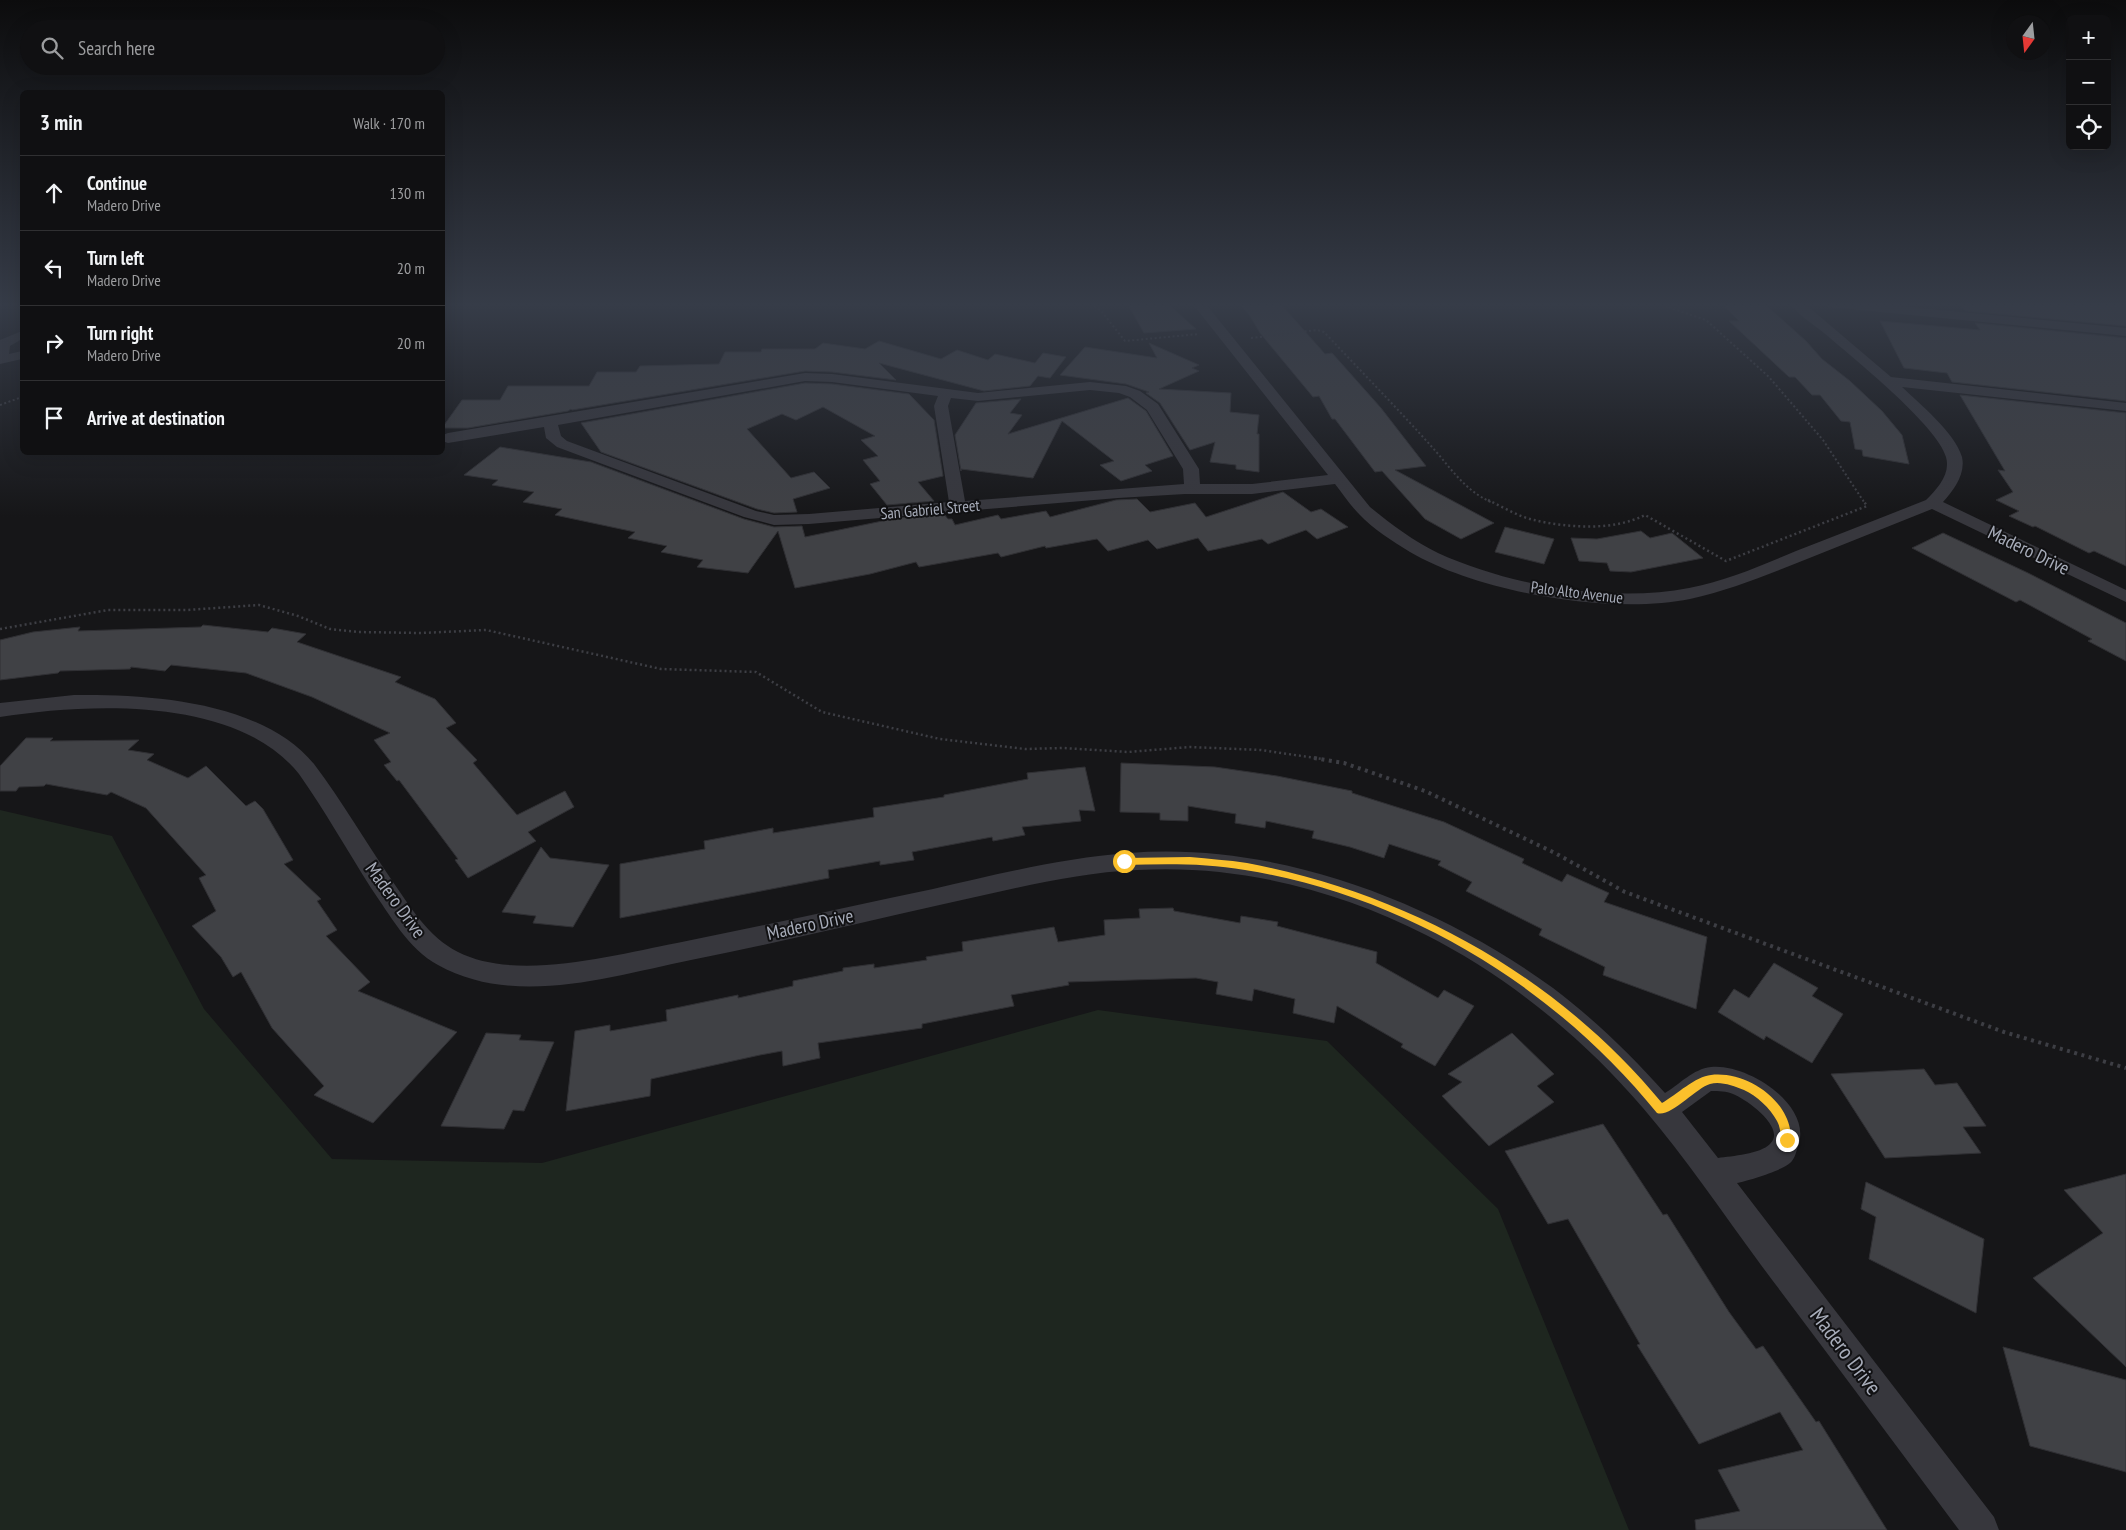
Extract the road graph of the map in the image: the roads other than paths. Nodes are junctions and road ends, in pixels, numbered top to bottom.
1 (1256, 374) edge
2 (1877, 374) edge
3 (1886, 382) junction
4 (946, 393) junction
5 (2126, 407) edge
6 (550, 422) junction
7 (448, 438) dead end
8 (1338, 479) junction
9 (1192, 489) junction
10 (1932, 503) junction
11 (958, 506) junction
12 (2126, 597) edge
13 (0, 710) edge
14 (1660, 1109) junction
15 (1710, 1173) junction
16 (1980, 1530) edge

1 - 8 street, Palo Alto Avenue
2 - 3 street, Palo Alto Avenue
3 - 5 street
3 - 10 street, Palo Alto Avenue
4 - 6 street
4 - 9 street
4 - 11 street
6 - 7 street
6 - 11 street, San Gabriel Street
8 - 9 street, San Gabriel Street
8 - 10 street, Palo Alto Avenue
9 - 11 street, San Gabriel Street
10 - 12 street, Madero Drive
13 - 14 street, Madero Drive
14 - 15 street, Madero Drive
14 - 15 street
15 - 16 street, Madero Drive

